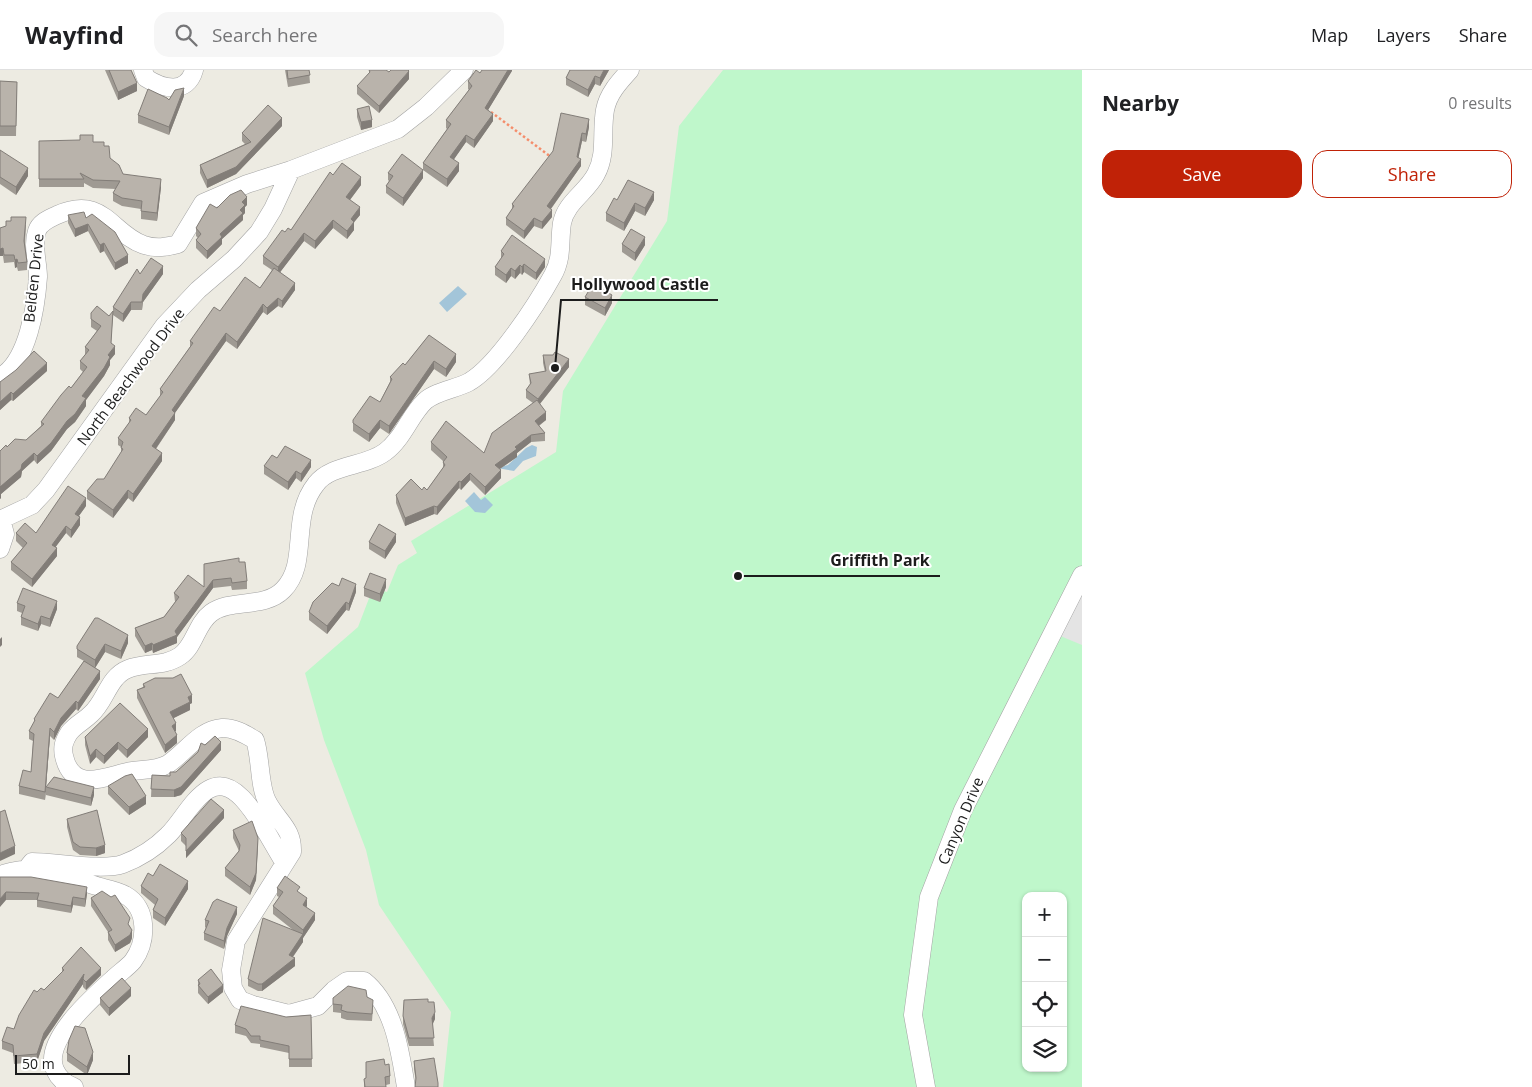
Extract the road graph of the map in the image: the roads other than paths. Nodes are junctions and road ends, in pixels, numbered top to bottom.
1 (144, 70) edge
2 (194, 70) edge
3 (464, 70) edge
4 (630, 70) edge
5 (292, 170) junction
6 (0, 377) edge
7 (1, 519) edge
8 (0, 549) edge
9 (1082, 575) edge
10 (284, 862) junction
11 (26, 870) junction
12 (0, 875) edge
13 (74, 1087) edge
14 (406, 1087) edge
15 (926, 1087) edge

1 - 2 street
3 - 5 street
4 - 10 street
5 - 6 street, Belden Drive
5 - 7 street, North Beachwood Drive
7 - 8 street
9 - 15 street, Canyon Drive
10 - 11 street
10 - 14 street
11 - 12 street
11 - 13 street

